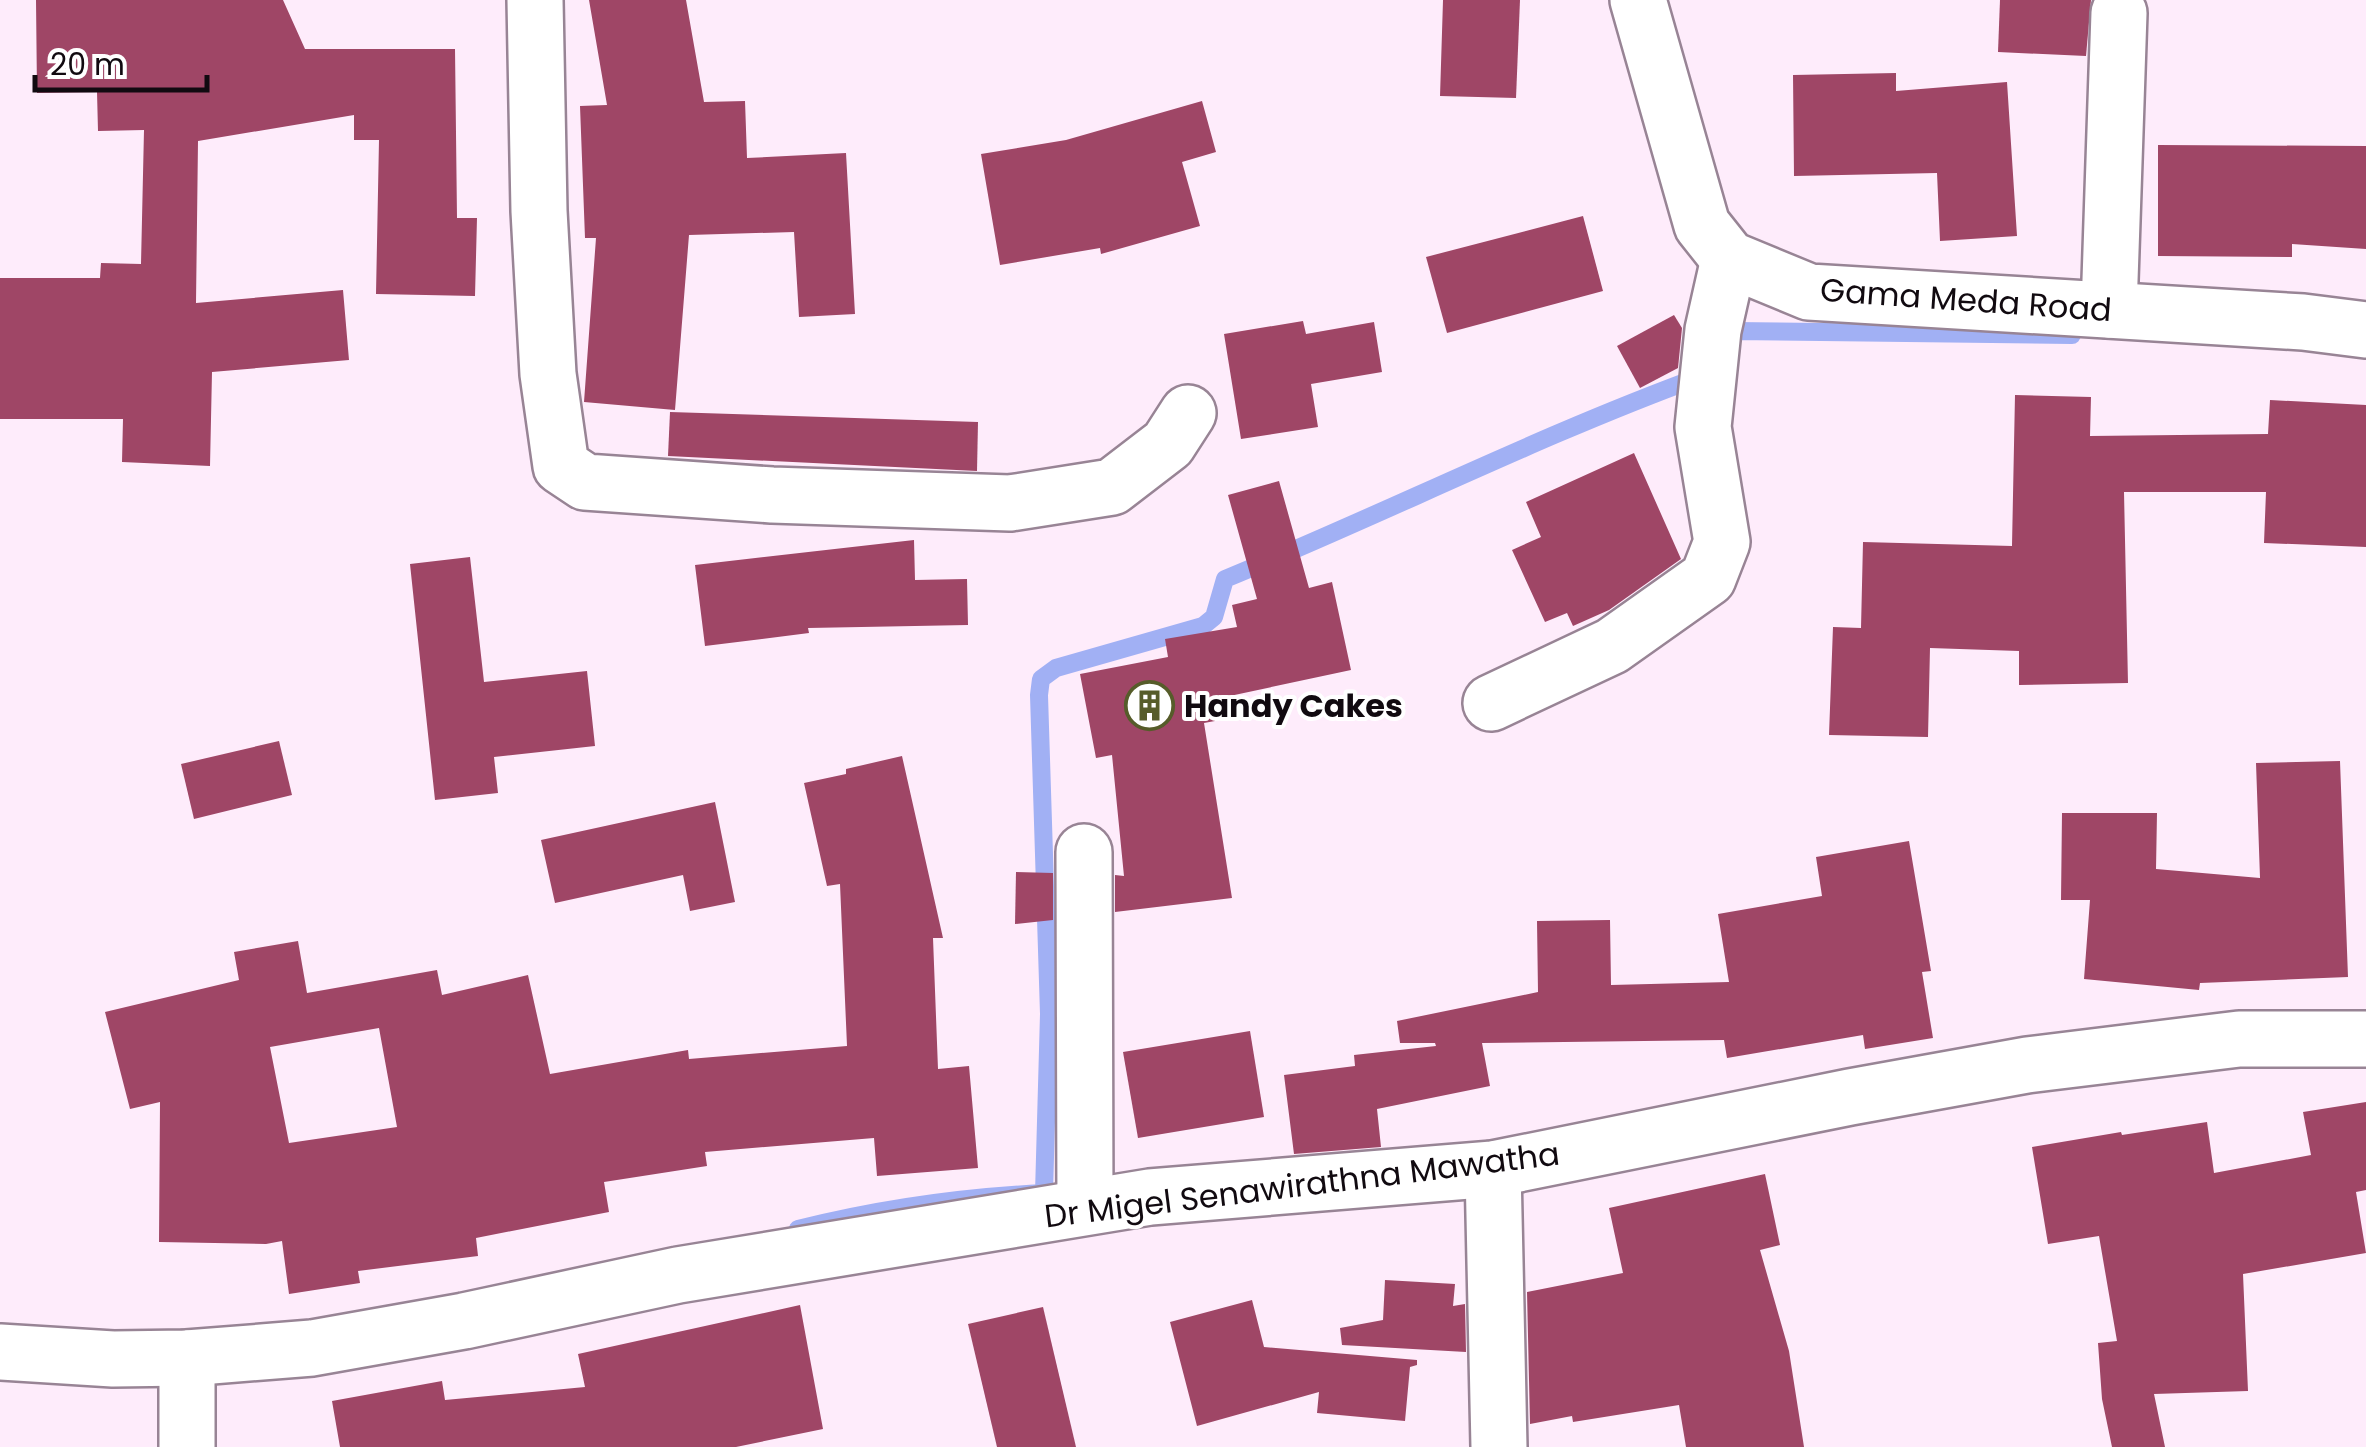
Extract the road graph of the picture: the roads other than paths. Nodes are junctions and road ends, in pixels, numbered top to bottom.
1 (535, 0) edge
2 (1638, 0) edge
3 (2119, 13) dead end
4 (1729, 259) junction
5 (2109, 310) junction
6 (2366, 330) edge
7 (1188, 412) dead end
8 (1491, 703) dead end
9 (1084, 852) dead end
10 (2366, 1039) edge
11 (1493, 1169) junction
12 (1085, 1207) junction
13 (0, 1352) edge
14 (187, 1358) junction
15 (188, 1447) edge
16 (1499, 1447) edge

1 - 7 street
2 - 4 street
3 - 5 street
4 - 5 street, Gama Meda Road
4 - 8 street
5 - 6 street, Gama Meda Road
9 - 12 street
10 - 11 street, Dr Migel Senawirathna Mawatha
11 - 12 street, Dr Migel Senawirathna Mawatha
11 - 16 street
12 - 14 street, Dr Migel Senawirathna Mawatha
13 - 14 street, Dr Migel Senawirathna Mawatha
14 - 15 street

